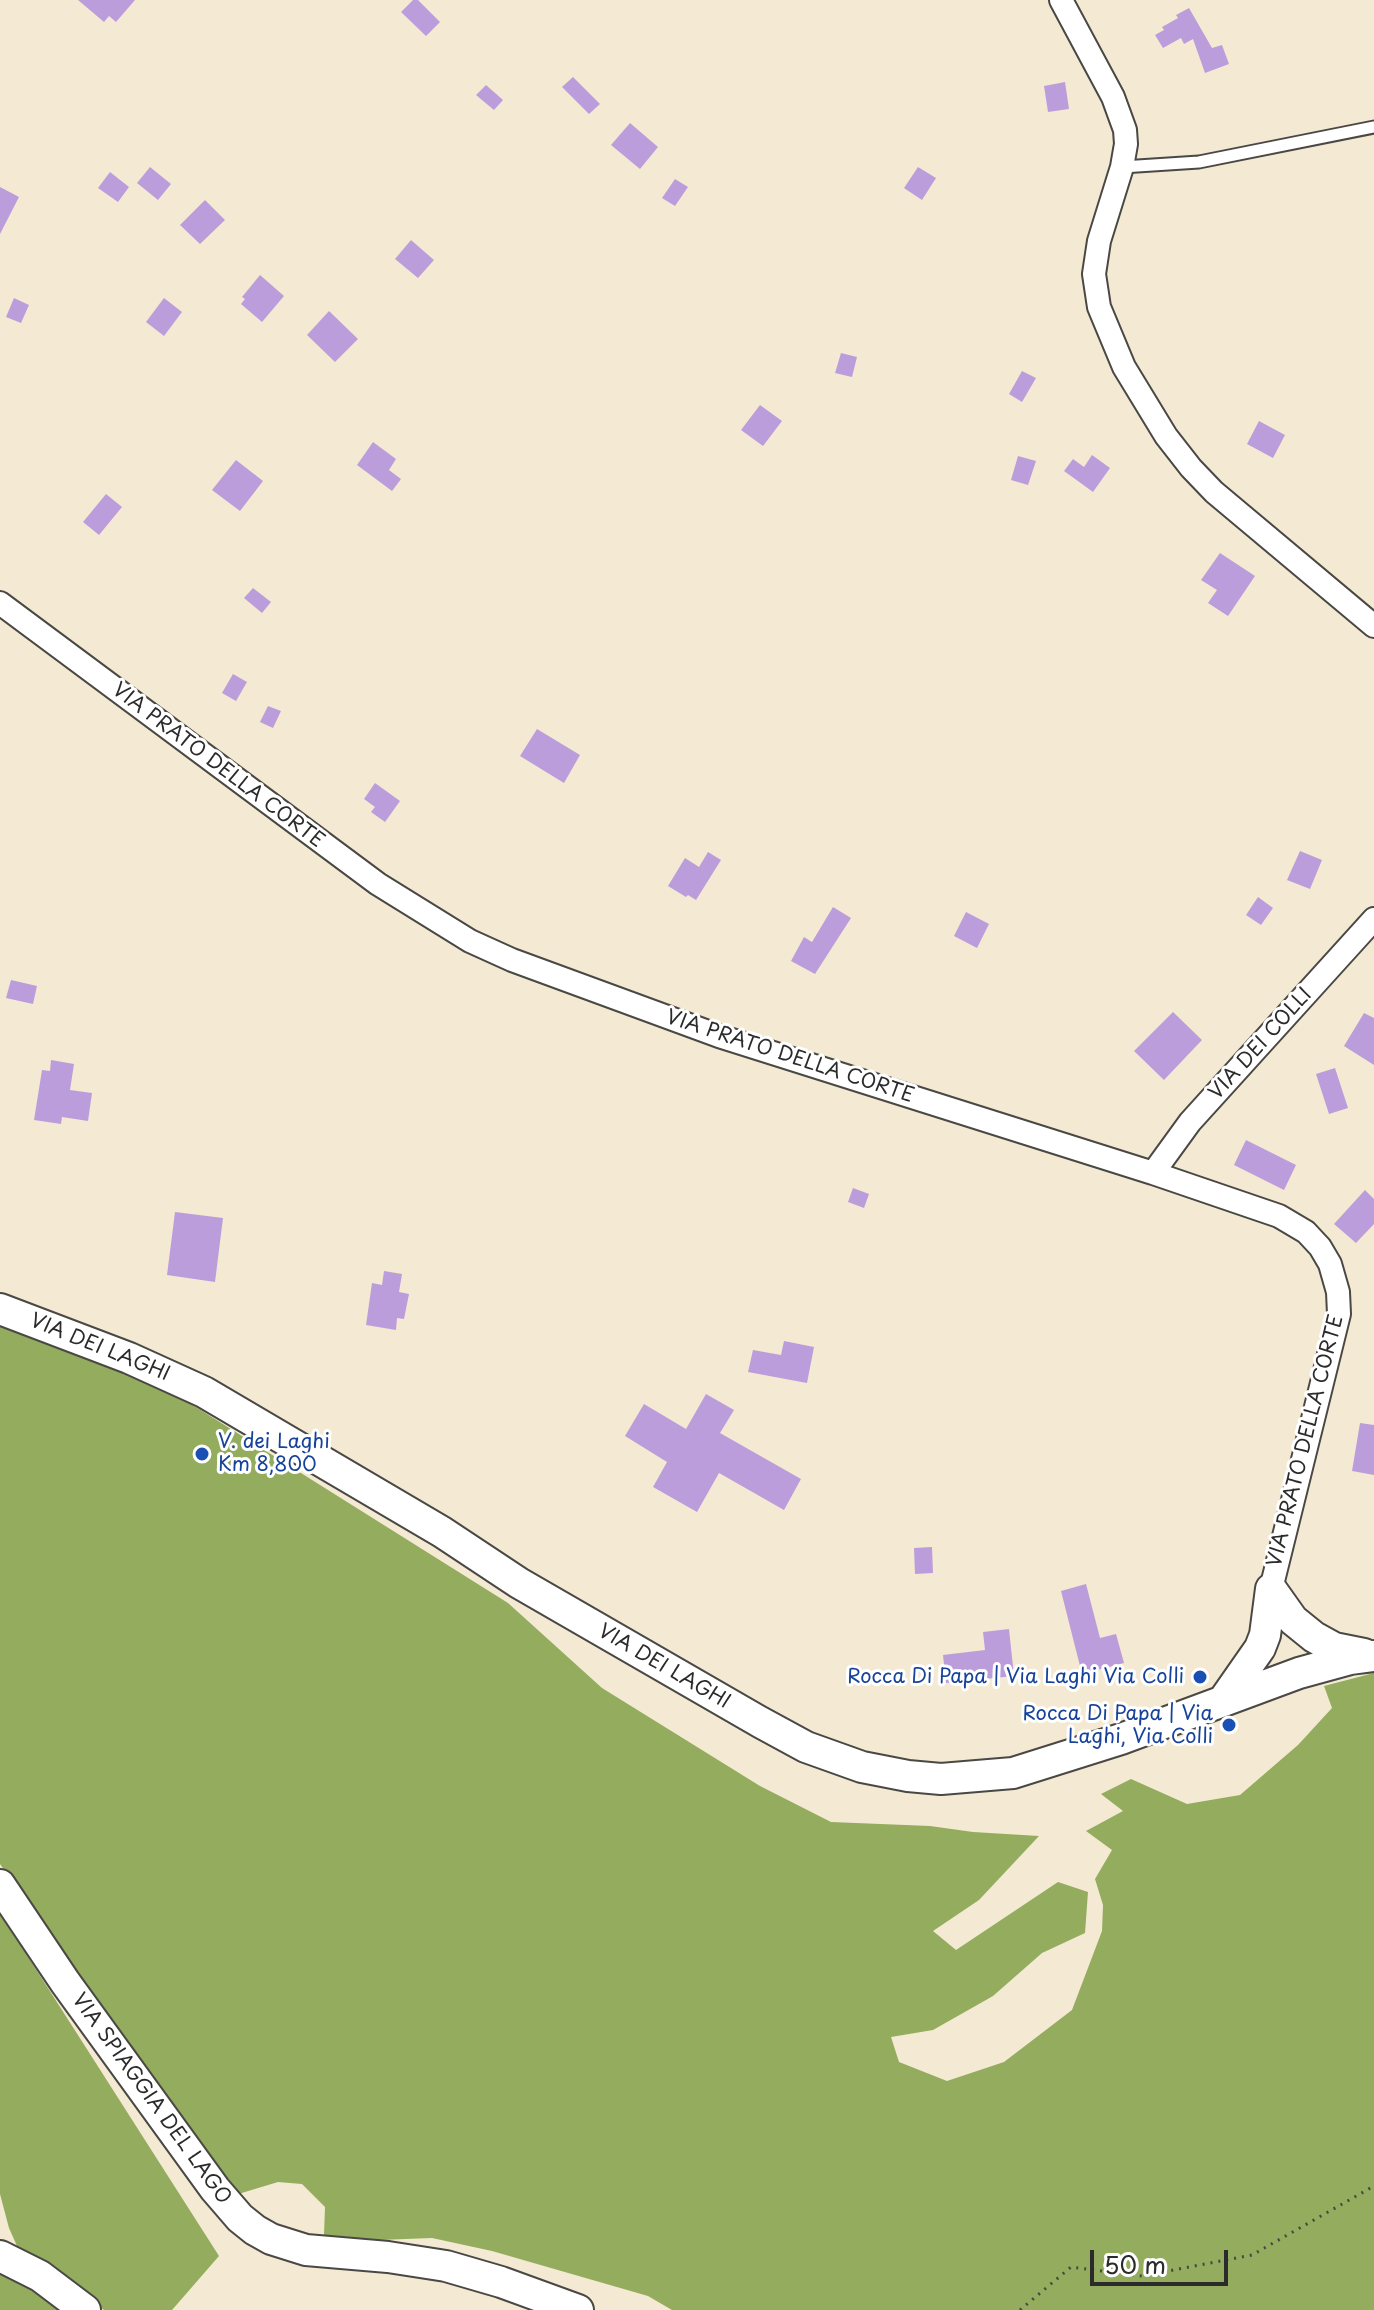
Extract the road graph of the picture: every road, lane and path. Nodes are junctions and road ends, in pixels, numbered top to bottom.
1 (1061, 0) edge
2 (1374, 127) edge
3 (1122, 167) junction
4 (0, 603) edge
5 (1374, 626) edge
6 (1374, 919) edge
7 (1153, 1173) junction
8 (0, 1309) edge
9 (1271, 1589) junction
10 (1300, 1627) junction
11 (1265, 1635) junction
12 (1374, 1656) edge
13 (1299, 1673) junction
14 (1223, 1701) junction
15 (0, 1885) edge
16 (1374, 2186) edge
17 (0, 2256) edge
18 (85, 2310) edge
19 (578, 2310) edge
20 (1020, 2310) edge

1 - 3 street
2 - 3 lane
3 - 5 street
4 - 7 street, VIA PRATO DELLA CORTE
6 - 7 street, VIA DEI COLLI
7 - 9 street, VIA PRATO DELLA CORTE
8 - 14 main road, VIA DEI LAGHI
9 - 10 main road
9 - 11 main road
10 - 12 main road
10 - 13 main road
11 - 13 main road
11 - 14 main road
12 - 13 main road, VIA DEI LAGHI
13 - 14 main road, VIA DEI LAGHI
15 - 19 main road, VIA SPIAGGIA DEL LAGO
16 - 20 path
17 - 18 main road

